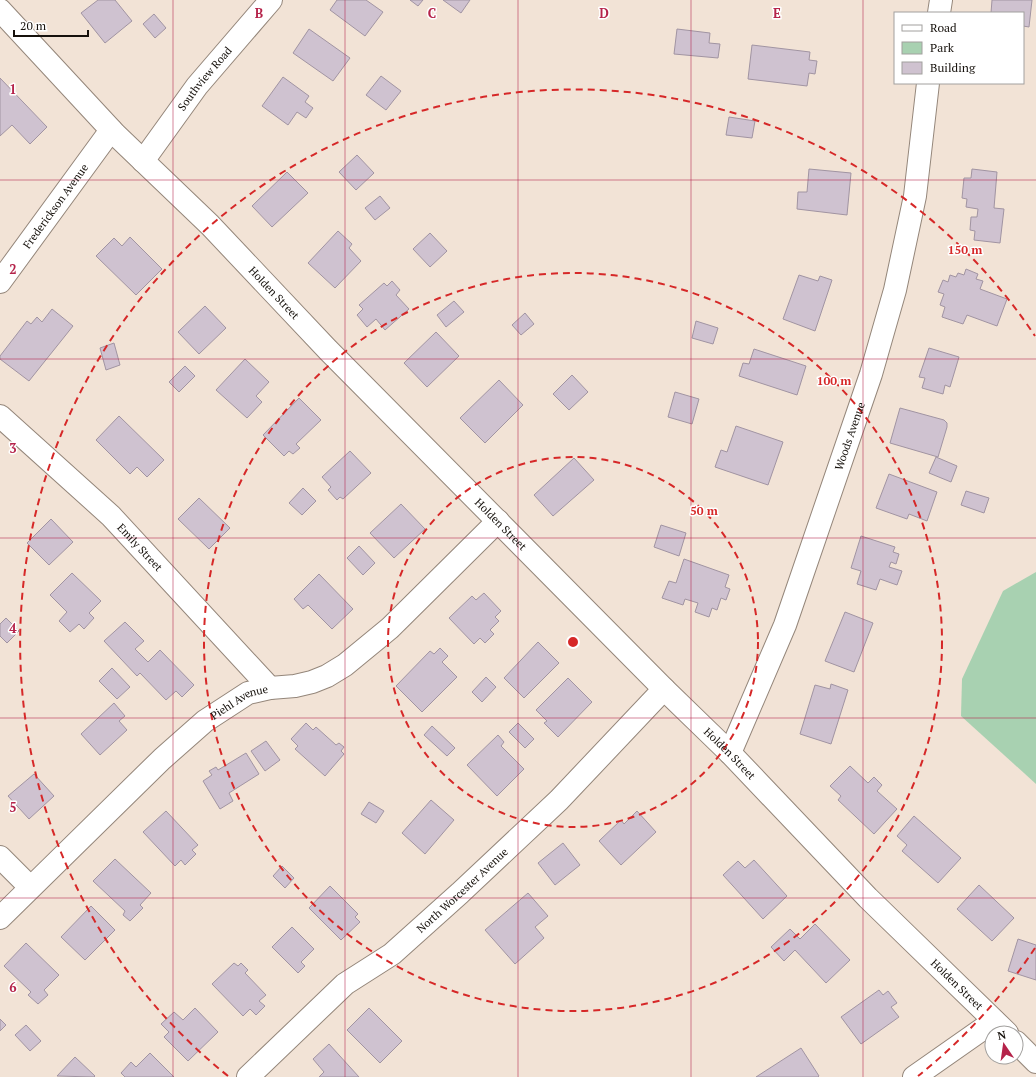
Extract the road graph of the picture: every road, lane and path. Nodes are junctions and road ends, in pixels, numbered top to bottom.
1 (271, 0) edge
2 (941, 0) edge
3 (0, 10) edge
4 (939, 12) edge
5 (928, 84) edge
6 (111, 130) junction
7 (143, 161) junction
8 (0, 282) edge
9 (0, 416) edge
10 (498, 521) junction
11 (270, 688) junction
12 (664, 689) junction
13 (730, 753) junction
14 (0, 857) edge
15 (30, 887) junction
16 (0, 918) edge
17 (999, 1025) edge
18 (984, 1037) edge
19 (1024, 1050) edge
20 (1036, 1062) edge
21 (248, 1077) edge
22 (914, 1077) edge

1 - 7 street, Southview Road
2 - 4 street
3 - 6 street, Holden Street
5 - 13 street, Woods Avenue
6 - 7 street, Holden Street
6 - 8 street, Frederickson Avenue
7 - 10 street, Holden Street
9 - 11 street, Emily Street
10 - 11 street, Piehl Avenue
10 - 12 street, Holden Street
11 - 15 street, Piehl Avenue
12 - 13 street, Holden Street
12 - 21 street, North Worcester Avenue
13 - 17 street, Holden Street
14 - 15 street
15 - 16 street, Piehl Avenue
18 - 22 street
19 - 20 street

